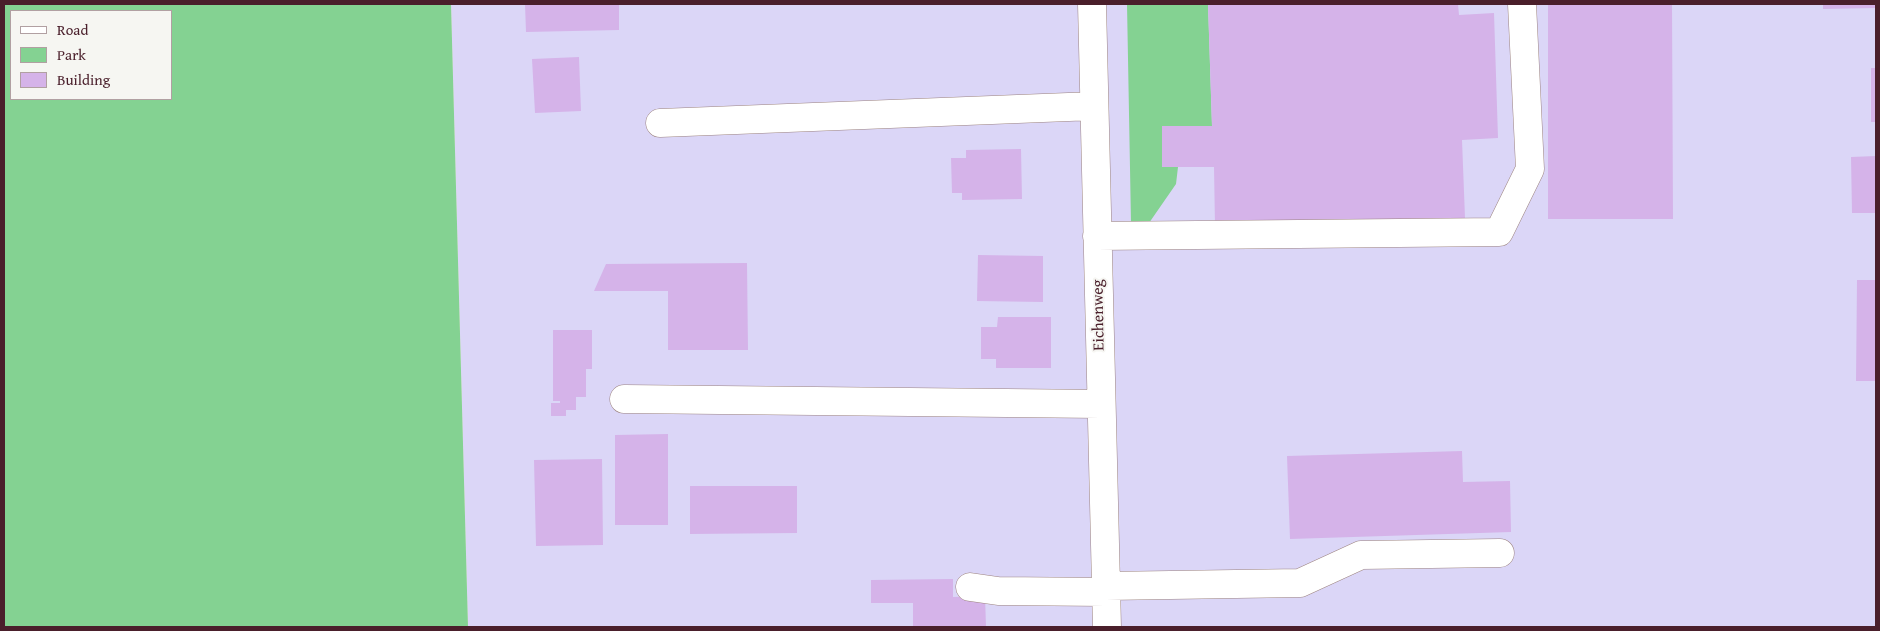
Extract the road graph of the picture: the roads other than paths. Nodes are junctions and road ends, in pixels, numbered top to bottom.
1 (1092, 4) edge
2 (1522, 4) edge
3 (1094, 106) junction
4 (660, 123) dead end
5 (1097, 236) junction
6 (624, 398) dead end
7 (1102, 404) junction
8 (1500, 552) dead end
9 (970, 587) dead end
10 (1106, 589) junction
11 (1107, 627) edge

1 - 3 street, Eichenweg
2 - 5 street
3 - 4 street
3 - 5 street, Eichenweg
5 - 7 street, Eichenweg
6 - 7 street
7 - 10 street, Eichenweg
8 - 10 street
9 - 10 street
10 - 11 street, Eichenweg

